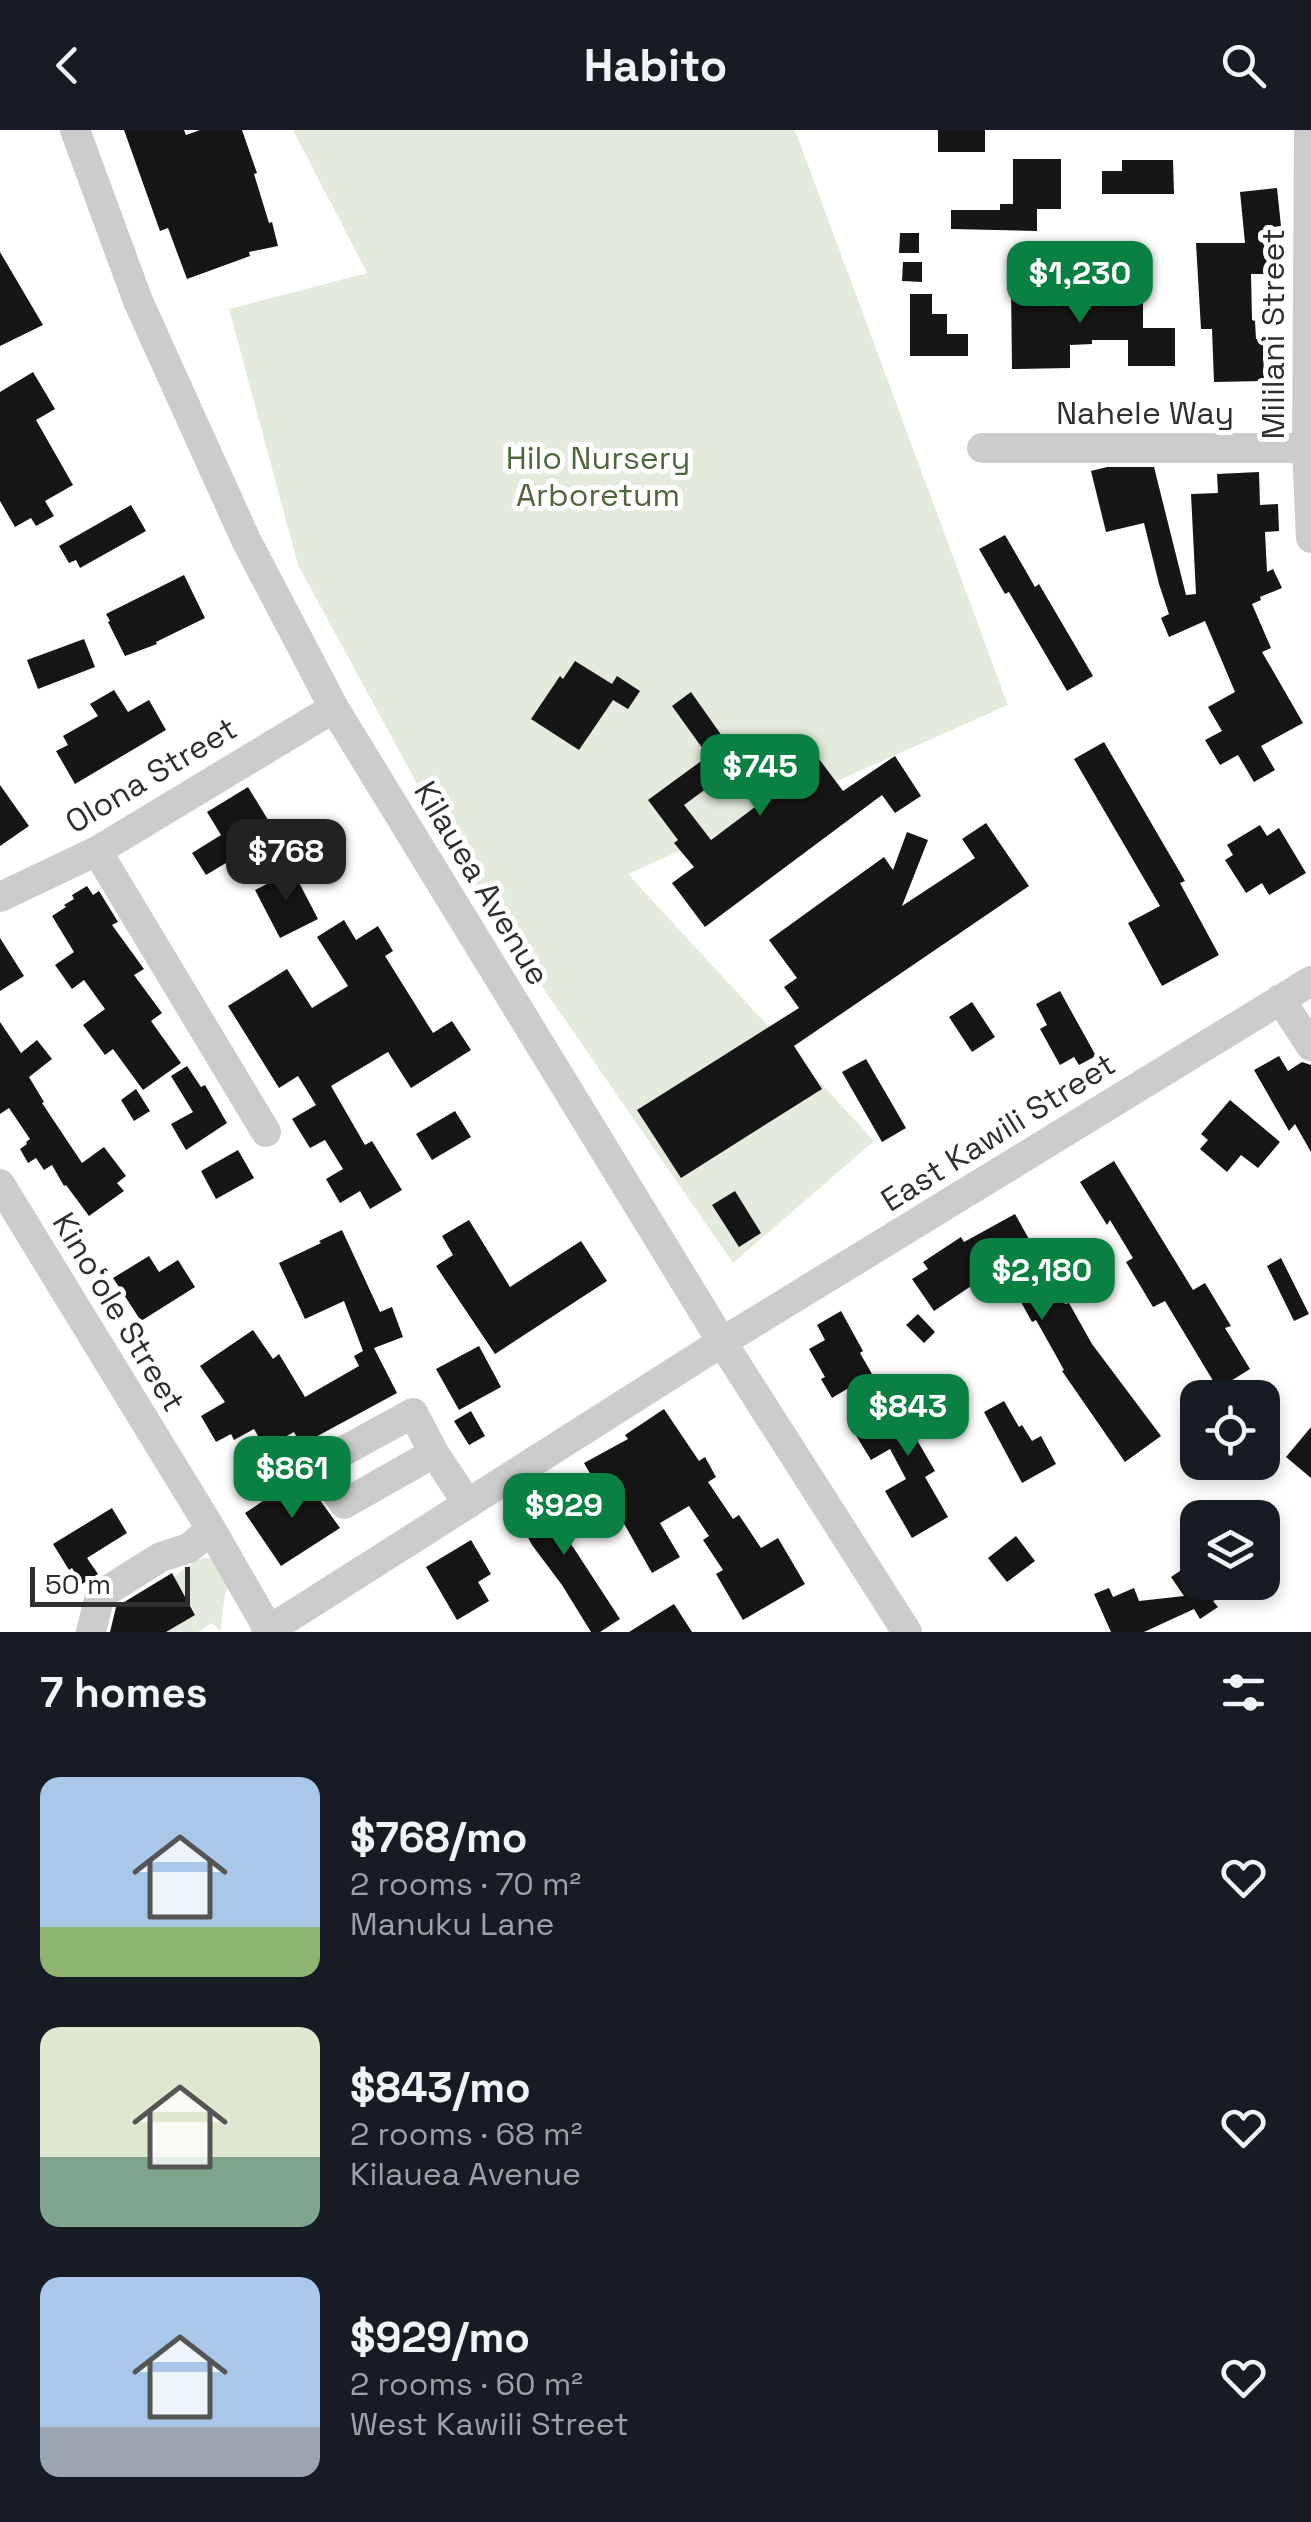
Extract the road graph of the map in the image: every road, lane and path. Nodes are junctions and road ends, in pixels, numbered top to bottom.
1 (74, 130) edge
2 (1309, 130) edge
3 (982, 448) dead end
4 (1307, 448) junction
5 (1311, 538) edge
6 (334, 708) junction
7 (97, 851) junction
8 (0, 897) edge
9 (1311, 981) edge
10 (1280, 1000) junction
11 (1311, 1046) edge
12 (266, 1132) dead end
13 (0, 1184) edge
14 (722, 1342) junction
15 (434, 1453) dead end
16 (468, 1504) junction
17 (211, 1529) junction
18 (268, 1631) edge
19 (92, 1632) edge
20 (908, 1632) edge

1 - 6 street, Kilauea Avenue
2 - 4 street, Mililani Street
3 - 4 street, Nahele Way
4 - 5 street, Mililani Street
6 - 7 street, Olona Street
6 - 14 street, Kilauea Avenue
7 - 8 street, Olona Street
7 - 12 street
9 - 10 street, East Kawili Street
10 - 11 street
10 - 14 street, East Kawili Street
13 - 17 street, Kinoʻole Street
14 - 16 street, East Kawili Street
14 - 20 street, Kilauea Avenue
15 - 16 street
16 - 18 street, East Kawili Street
17 - 18 street, Kinoʻole Street
17 - 19 street

